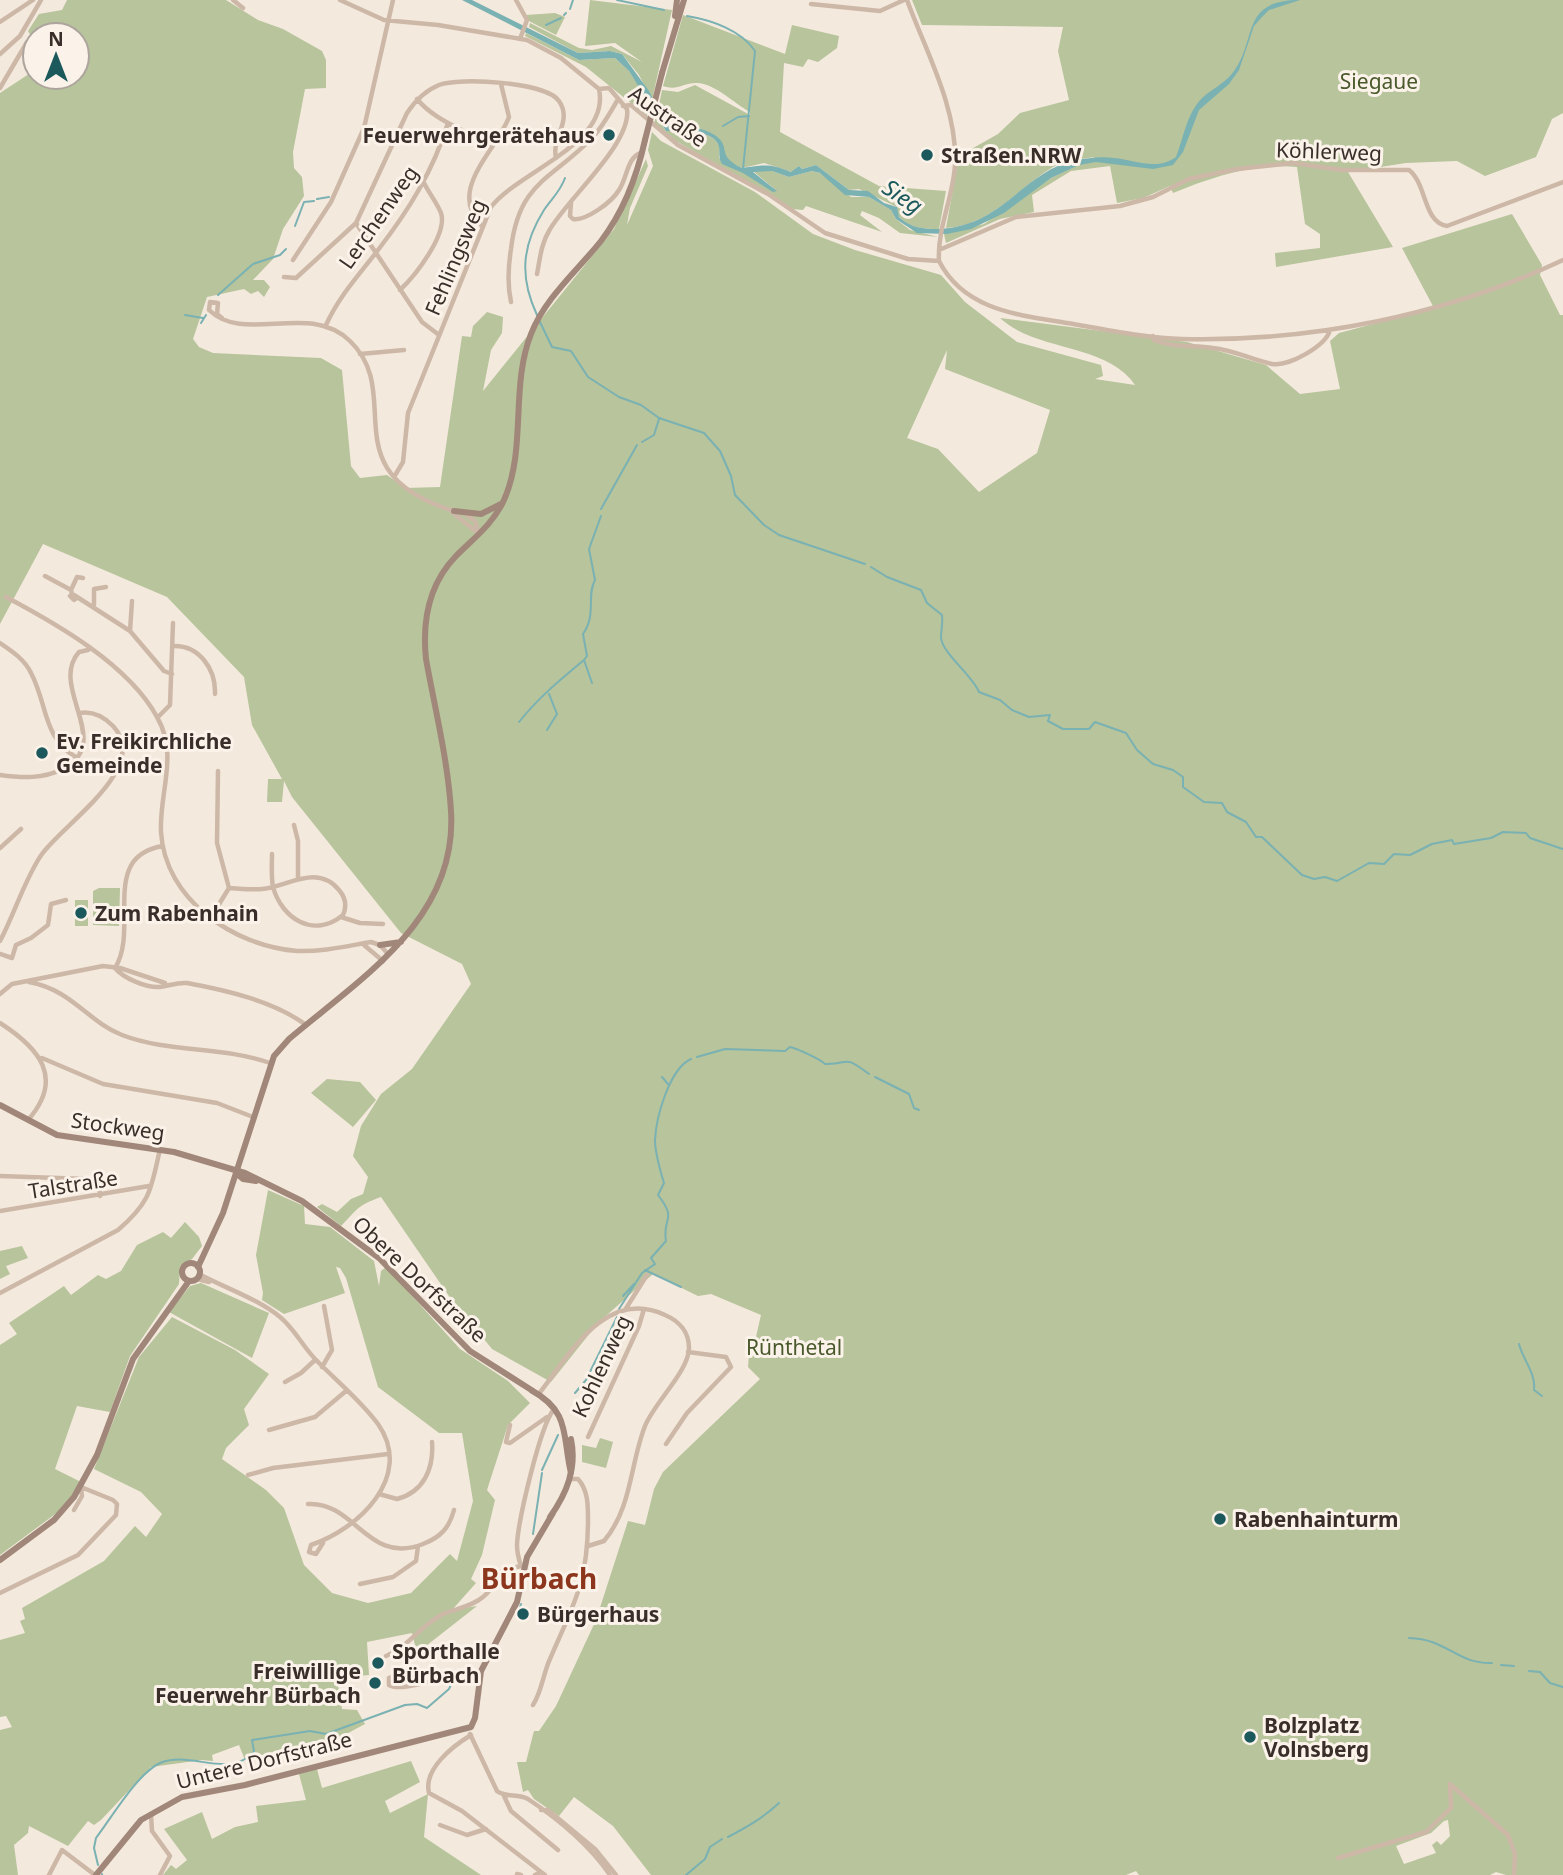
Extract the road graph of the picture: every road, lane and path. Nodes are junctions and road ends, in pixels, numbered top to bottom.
1 (33, 0) edge
2 (41, 0) edge
3 (233, 0) edge
4 (340, 0) edge
5 (393, 0) edge
6 (516, 0) edge
7 (677, 0) edge
8 (684, 0) edge
9 (905, 0) edge
10 (811, 4) dead end
11 (243, 8) dead end
12 (387, 20) junction
13 (0, 22) edge
14 (674, 25) junction
15 (20, 36) junction
16 (522, 36) junction
17 (0, 54) edge
18 (501, 84) junction
19 (0, 88) edge
20 (599, 89) junction
21 (416, 99) junction
22 (617, 101) junction
23 (623, 106) junction
24 (448, 123) junction
25 (491, 148) junction
26 (642, 153) junction
27 (555, 158) junction
28 (1563, 182) edge
29 (424, 183) junction
30 (572, 202) junction
31 (356, 223) junction
32 (482, 226) junction
33 (939, 250) junction
34 (376, 253) junction
35 (293, 260) dead end
36 (1563, 260) edge
37 (939, 261) junction
38 (537, 274) dead end
39 (284, 276) dead end
40 (400, 290) junction
41 (511, 302) dead end
42 (222, 318) dead end
43 (326, 325) junction
44 (1330, 330) junction
45 (439, 335) junction
46 (1153, 336) junction
47 (404, 349) dead end
48 (360, 354) junction
49 (394, 477) junction
50 (502, 503) junction
51 (451, 510) junction
52 (479, 534) junction
53 (45, 576) dead end
54 (83, 578) dead end
55 (106, 587) dead end
56 (73, 594) junction
57 (6, 597) dead end
58 (131, 601) dead end
59 (94, 605) junction
60 (173, 623) dead end
61 (130, 631) junction
62 (75, 637) junction
63 (0, 643) edge
64 (172, 646) junction
65 (88, 650) junction
66 (79, 652) junction
67 (172, 674) junction
68 (215, 694) dead end
69 (80, 713) junction
70 (158, 717) junction
71 (77, 758) junction
72 (218, 771) dead end
73 (0, 775) edge
74 (294, 825) dead end
75 (21, 829) dead end
76 (163, 846) junction
77 (0, 848) edge
78 (272, 854) dead end
79 (298, 878) junction
80 (229, 888) junction
81 (274, 888) junction
82 (66, 900) dead end
83 (341, 917) junction
84 (211, 919) junction
85 (383, 924) dead end
86 (0, 941) edge
87 (402, 942) junction
88 (360, 944) junction
89 (380, 945) junction
90 (0, 954) edge
91 (386, 958) junction
92 (115, 968) junction
93 (29, 982) junction
94 (1, 989) edge
95 (0, 1023) edge
96 (306, 1025) junction
97 (42, 1058) junction
98 (270, 1063) junction
99 (0, 1105) edge
100 (253, 1117) junction
101 (28, 1121) junction
102 (160, 1149) junction
103 (236, 1172) junction
104 (0, 1176) edge
105 (149, 1186) junction
106 (100, 1196) junction
107 (0, 1212) edge
108 (197, 1271) junction
109 (647, 1275) dead end
110 (187, 1280) junction
111 (0, 1293) edge
112 (324, 1306) dead end
113 (644, 1309) junction
114 (625, 1310) junction
115 (688, 1352) junction
116 (315, 1360) junction
117 (322, 1367) junction
118 (285, 1382) dead end
119 (346, 1391) junction
120 (536, 1393) junction
121 (554, 1409) junction
122 (548, 1416) junction
123 (510, 1425) dead end
124 (269, 1430) dead end
125 (588, 1437) dead end
126 (432, 1443) dead end
127 (666, 1444) dead end
128 (388, 1454) junction
129 (248, 1475) dead end
130 (570, 1479) junction
131 (81, 1487) junction
132 (379, 1494) junction
133 (308, 1504) dead end
134 (74, 1510) dead end
135 (454, 1510) dead end
136 (354, 1524) junction
137 (323, 1543) dead end
138 (418, 1546) junction
139 (588, 1546) junction
140 (0, 1560) edge
141 (523, 1567) junction
142 (360, 1584) dead end
143 (0, 1593) edge
144 (386, 1656) dead end
145 (403, 1674) dead end
146 (479, 1685) junction
147 (533, 1705) dead end
148 (470, 1732) junction
149 (504, 1796) junction
150 (540, 1810) junction
151 (151, 1813) junction
152 (440, 1825) dead end
153 (486, 1829) junction
154 (558, 1850) dead end
155 (1338, 1858) dead end
156 (543, 1873) edge
157 (49, 1875) edge
158 (96, 1875) edge
159 (160, 1875) edge
160 (535, 1875) edge
161 (610, 1875) edge
162 (616, 1875) edge
163 (1514, 1875) edge

1 - 13 street
2 - 15 street
3 - 11 street
4 - 12 street, Austraße
5 - 12 street
6 - 16 street
7 - 14 street
8 - 14 street
9 - 10 street
9 - 33 street
12 - 16 street, Austraße
12 - 35 street
14 - 26 street, bridge
15 - 17 street
15 - 19 street
16 - 20 street, Austraße
18 - 21 street
18 - 25 street
18 - 27 street
20 - 22 street, Austraße
20 - 27 street, Fehlingsweg
21 - 24 street
21 - 31 street
22 - 23 street, Austraße
22 - 41 street
23 - 30 street
23 - 37 street, Austraße
24 - 25 street
24 - 29 street, Lerchenweg
25 - 32 street
26 - 30 street
26 - 50 street
27 - 32 street, Fehlingsweg
28 - 33 street, Köhlerweg
29 - 34 street, Lerchenweg
29 - 40 street
30 - 38 street
31 - 34 street
31 - 39 street
32 - 45 street, Fehlingsweg
33 - 37 street
34 - 40 street
34 - 43 street, Lerchenweg
36 - 44 street
37 - 46 street
40 - 45 street
42 - 43 street
43 - 48 street
44 - 46 street
44 - 46 street
45 - 49 street, Fehlingsweg
47 - 48 street
48 - 49 street
49 - 51 street
50 - 51 street
50 - 52 street
51 - 52 street
52 - 87 street
53 - 56 street
54 - 56 street
55 - 59 street
56 - 59 street
57 - 62 street
58 - 61 street
59 - 61 street
60 - 64 street
61 - 67 street
62 - 65 street
62 - 66 street
63 - 71 street
64 - 67 street
64 - 68 street
65 - 66 street
65 - 70 street
66 - 69 street
67 - 70 street
69 - 71 street
69 - 86 street
70 - 76 street
71 - 73 street
72 - 80 street
74 - 79 street
75 - 77 street
76 - 84 street
76 - 92 street
78 - 81 street
79 - 81 street
79 - 83 street
80 - 81 street
80 - 84 street
81 - 83 street
82 - 90 street
83 - 85 street
84 - 88 street
87 - 89 street
87 - 91 street
88 - 89 street
88 - 91 street
89 - 91 street
91 - 96 street
92 - 93 street
92 - 96 street
93 - 94 street
93 - 98 street
95 - 97 street
96 - 98 street
97 - 100 street
97 - 101 street
98 - 100 street
99 - 101 street, Stockweg
100 - 103 street
101 - 102 street, Stockweg
102 - 103 street, Stockweg
102 - 105 street
103 - 108 street
103 - 120 street, Obere Dorfstraße
104 - 106 street
105 - 106 street, Talstraße
105 - 111 street
106 - 107 street, Talstraße
108 - 110 street
108 - 110 street
108 - 116 street
109 - 114 street
110 - 131 street
112 - 117 street
113 - 114 street
113 - 115 street
113 - 125 street, Kohlenweg
114 - 120 street
115 - 127 street
115 - 139 street
116 - 117 street
116 - 118 street
117 - 119 street
119 - 124 street
119 - 128 street
120 - 121 street, Obere Dorfstraße
121 - 122 street, Obere Dorfstraße
121 - 130 street, Obere Dorfstraße
122 - 123 street
122 - 141 street, Obere Dorfstraße
126 - 132 street
128 - 129 street
128 - 132 street
130 - 139 street
130 - 141 street, Obere Dorfstraße
131 - 134 street
131 - 140 street
131 - 143 street
132 - 136 street
133 - 136 street
135 - 138 street
136 - 137 street
136 - 138 street
138 - 142 street
139 - 147 street
141 - 144 street
141 - 146 street, Obere Dorfstraße
145 - 146 street
146 - 148 street, Obere Dorfstraße
148 - 149 street
148 - 151 street, Untere Dorfstraße
148 - 153 street
149 - 150 street
149 - 154 street
150 - 161 street
150 - 162 street
151 - 158 street, Untere Dorfstraße
151 - 159 street
152 - 153 street
153 - 156 street
155 - 163 street
156 - 160 street
157 - 158 street

